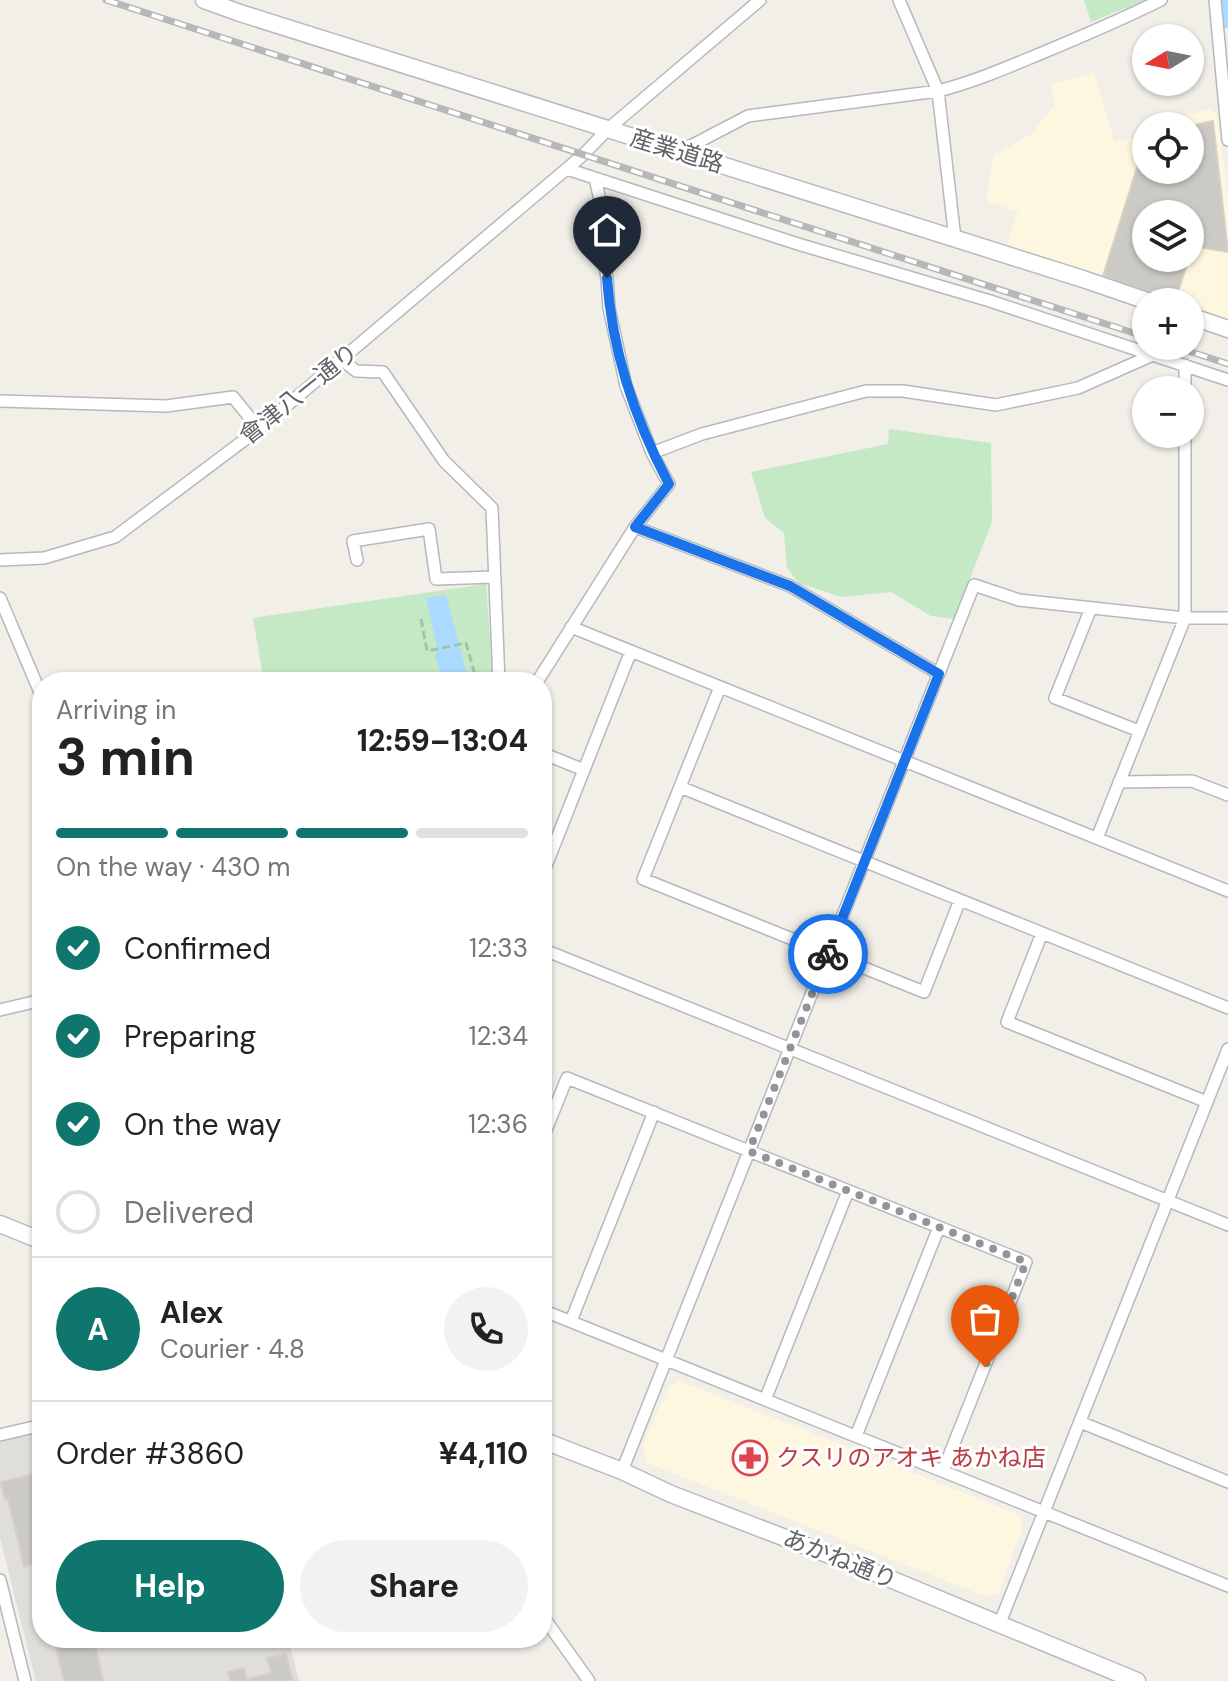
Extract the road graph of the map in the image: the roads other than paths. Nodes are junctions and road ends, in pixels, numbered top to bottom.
1 (760, 0) edge
2 (899, 0) edge
3 (1161, 0) edge
4 (1215, 0) edge
5 (214, 2) edge
6 (938, 91) junction
7 (1226, 91) edge
8 (608, 129) junction
9 (1228, 140) edge
10 (681, 151) junction
11 (567, 169) junction
12 (595, 178) junction
13 (955, 239) junction
14 (1132, 296) edge
15 (1204, 321) edge
16 (1228, 329) edge
17 (1132, 347) edge
18 (342, 360) junction
19 (1141, 360) edge
20 (1171, 360) edge
21 (1185, 365) junction
22 (1185, 376) edge
23 (1228, 380) edge
24 (0, 401) edge
25 (259, 429) junction
26 (1185, 448) edge
27 (652, 453) junction
28 (635, 527) junction
29 (0, 560) edge
30 (357, 560) dead end
31 (494, 577) junction
32 (0, 598) edge
33 (1091, 608) junction
34 (1185, 618) junction
35 (1228, 618) edge
36 (571, 627) junction
37 (631, 651) junction
38 (499, 672) edge
39 (543, 672) edge
40 (32, 673) edge
41 (939, 674) junction
42 (720, 687) junction
43 (1139, 731) junction
44 (552, 757) edge
45 (904, 761) junction
46 (584, 770) junction
47 (1119, 782) junction
48 (680, 787) junction
49 (1228, 795) edge
50 (1097, 838) junction
51 (552, 839) edge
52 (864, 862) junction
53 (1228, 891) edge
54 (960, 900) junction
55 (1042, 933) junction
56 (552, 953) edge
57 (828, 953) junction
58 (32, 1002) edge
59 (1228, 1008) edge
60 (0, 1010) edge
61 (790, 1049) junction
62 (1228, 1049) edge
63 (1207, 1102) junction
64 (654, 1112) junction
65 (552, 1115) edge
66 (749, 1151) junction
67 (848, 1191) junction
68 (1168, 1201) junction
69 (0, 1224) edge
70 (1228, 1225) edge
71 (939, 1227) junction
72 (32, 1237) edge
73 (552, 1314) edge
74 (571, 1321) junction
75 (666, 1360) junction
76 (765, 1400) junction
77 (1080, 1422) junction
78 (32, 1427) edge
79 (0, 1435) edge
80 (856, 1436) junction
81 (552, 1444) edge
82 (622, 1471) junction
83 (943, 1471) junction
84 (1228, 1482) edge
85 (1044, 1512) junction
86 (0, 1580) edge
87 (1228, 1586) edge
88 (999, 1625) junction
89 (552, 1629) edge
90 (25, 1681) edge
91 (589, 1681) edge
92 (1135, 1681) edge

1 - 8 street, 會津八一通り
2 - 6 street
3 - 6 street
4 - 7 street
5 - 8 street, 産業道路
6 - 10 street
6 - 13 street
7 - 9 street
8 - 10 street, 産業道路
8 - 11 street, 會津八一通り
10 - 13 street, 産業道路
11 - 12 street
11 - 18 street, 會津八一通り
12 - 17 street
12 - 27 street
13 - 14 street, 産業道路
15 - 16 street
18 - 25 street, 會津八一通り
18 - 31 street
19 - 27 street
20 - 21 street
21 - 22 street
21 - 23 street
24 - 25 street
25 - 29 street, 會津八一通り
26 - 34 street
27 - 28 street
28 - 36 street
28 - 41 street
30 - 31 street
31 - 38 street
32 - 40 street
33 - 34 street
33 - 41 street
33 - 43 street
34 - 35 street
34 - 43 street
36 - 37 street
36 - 39 street
37 - 42 street
37 - 46 street
41 - 45 street
42 - 45 street
42 - 48 street
43 - 47 street
44 - 46 street
45 - 50 street
45 - 52 street
46 - 51 street
47 - 49 street
47 - 50 street
48 - 52 street
48 - 57 street
50 - 53 street
52 - 54 street
52 - 57 street
54 - 55 street
54 - 57 street
55 - 59 street
55 - 63 street
56 - 61 street
57 - 61 street
58 - 60 street
61 - 66 street
61 - 68 street
62 - 63 street
63 - 68 street
64 - 65 street
64 - 66 street
64 - 74 street
66 - 67 street
66 - 75 street
67 - 71 street
67 - 76 street
68 - 70 street
68 - 77 street
69 - 72 street
71 - 80 street
71 - 83 street
73 - 74 street
74 - 75 street
75 - 76 street
75 - 82 street
76 - 80 street
77 - 84 street
77 - 85 street
78 - 79 street
80 - 83 street
81 - 82 street, あかね通り
82 - 88 street, あかね通り
83 - 85 street
85 - 87 street
85 - 88 street
86 - 90 street
88 - 92 street, あかね通り
89 - 91 street

